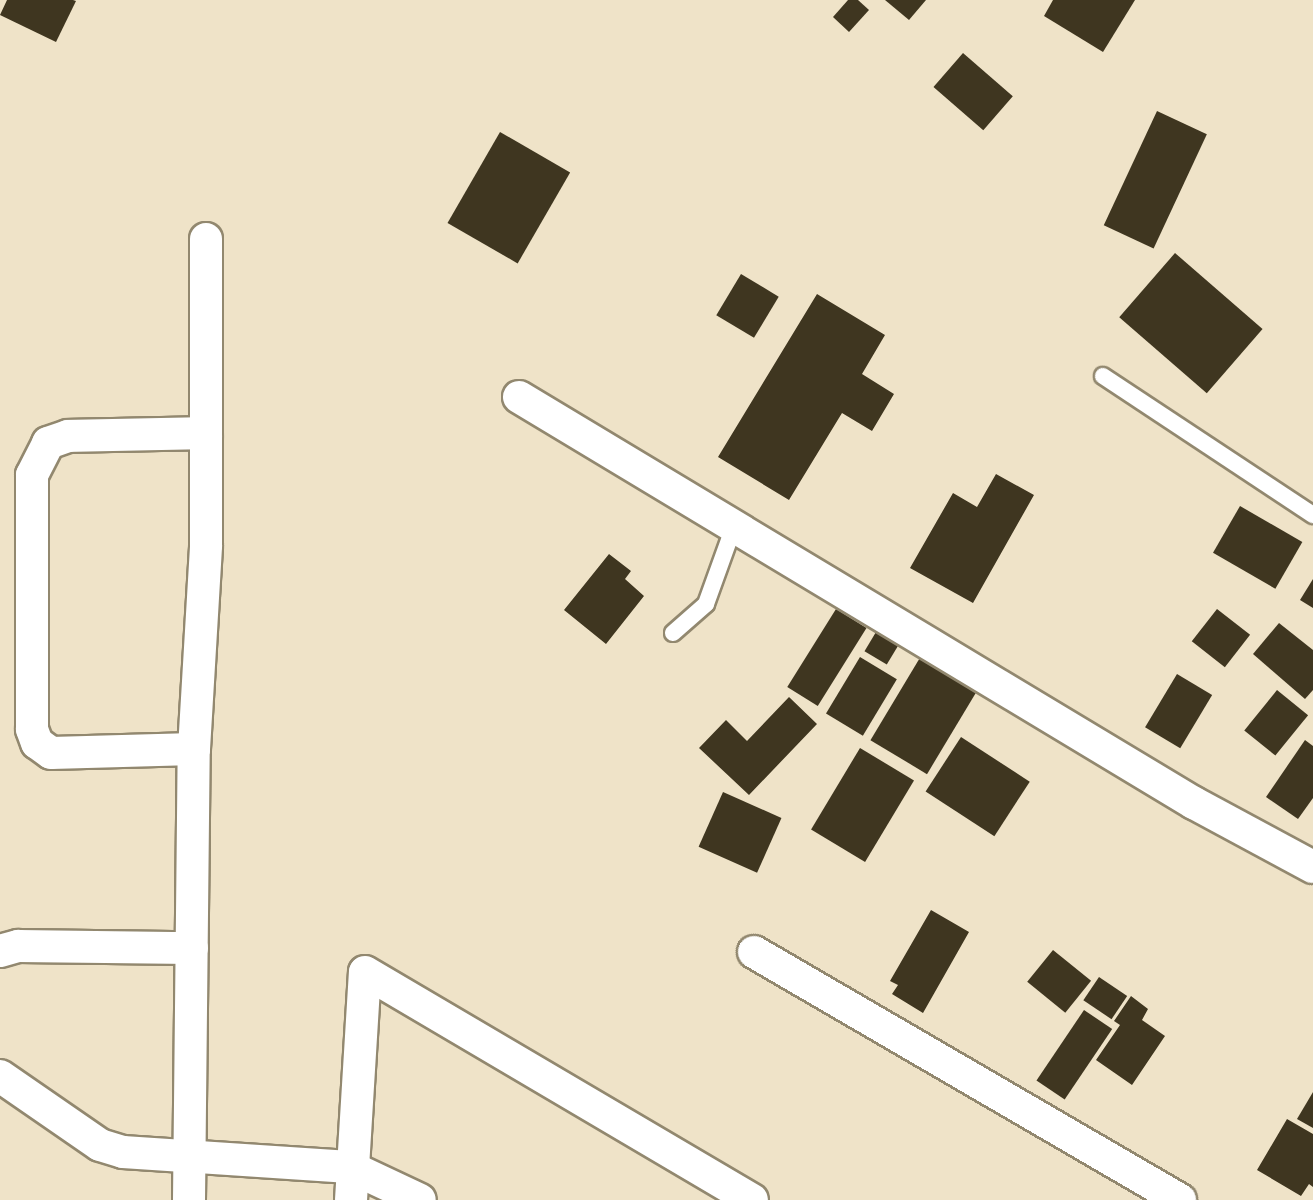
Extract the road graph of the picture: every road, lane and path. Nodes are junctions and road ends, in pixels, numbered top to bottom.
1 (206, 239) dead end
2 (1103, 376) dead end
3 (519, 397) dead end
4 (206, 433) junction
5 (1313, 515) edge
6 (733, 529) junction
7 (673, 633) dead end
8 (194, 749) junction
9 (1313, 867) edge
10 (192, 948) junction
11 (0, 951) edge
12 (754, 952) dead end
13 (0, 1076) edge
14 (188, 1153) junction
15 (350, 1167) junction
16 (189, 1200) edge
17 (351, 1200) edge
18 (420, 1200) edge
19 (752, 1200) edge
20 (1180, 1200) edge

1 - 4 street
2 - 5 lane
3 - 6 street
4 - 8 street
4 - 8 street
6 - 7 lane
6 - 9 street
8 - 10 street
10 - 11 street
10 - 14 street
12 - 20 street
13 - 14 street
14 - 15 street
14 - 16 street
15 - 17 street
15 - 18 street
15 - 19 street

